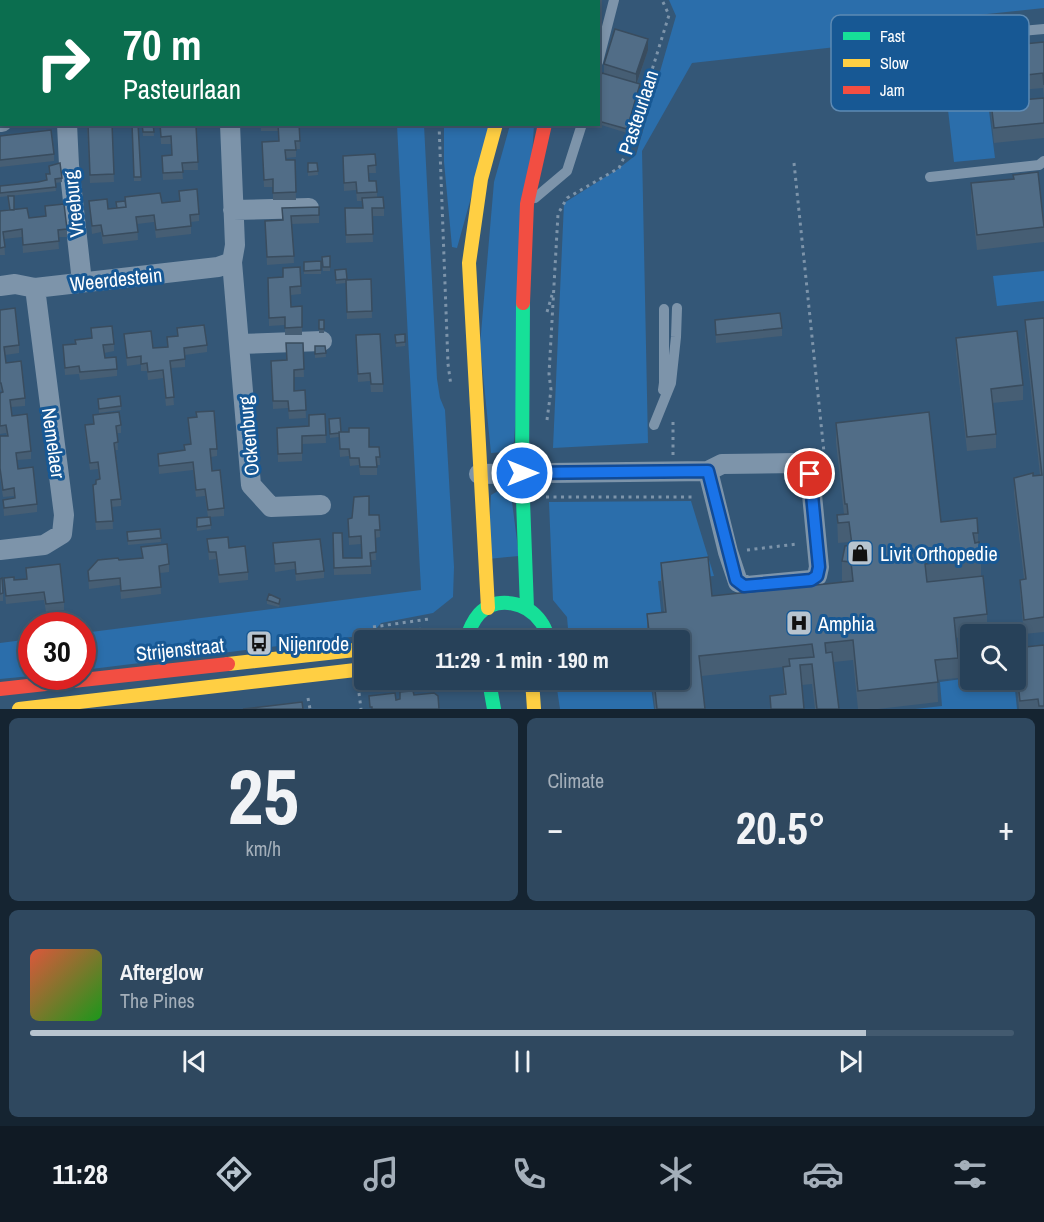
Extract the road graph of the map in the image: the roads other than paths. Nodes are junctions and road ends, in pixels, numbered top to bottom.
1 (614, 0) edge
2 (1044, 29) edge
3 (1029, 30) edge
4 (600, 54) edge
5 (67, 126) edge
6 (230, 126) edge
7 (495, 126) edge
8 (545, 126) edge
9 (581, 126) edge
10 (1044, 161) edge
11 (930, 177) dead end
12 (527, 204) junction
13 (314, 208) edge
14 (233, 210) junction
15 (232, 262) junction
16 (82, 282) junction
17 (0, 286) edge
18 (35, 288) junction
19 (676, 308) dead end
20 (664, 309) dead end
21 (322, 341) dead end
22 (239, 344) junction
23 (708, 471) junction
24 (522, 473) junction
25 (479, 474) junction
26 (321, 505) dead end
27 (0, 550) edge
28 (488, 608) junction
29 (527, 608) junction
30 (471, 630) edge
31 (546, 630) edge
32 (354, 650) edge
33 (354, 670) edge
34 (0, 689) edge
35 (490, 690) edge
36 (531, 690) edge
37 (19, 709) edge
38 (494, 709) edge
39 (534, 709) edge

1 - 4 lane
2 - 3 lane
5 - 16 street, Vreeburg
6 - 14 street, Ockenburg
7 - 25 main road
8 - 12 main road
9 - 12 lane
10 - 11 lane
12 - 24 main road
13 - 14 street
14 - 15 street, Ockenburg
15 - 16 street, Weerdestein
15 - 22 street, Ockenburg
16 - 18 street, Weerdestein
17 - 18 street, Weerdestein
18 - 27 street, Nemelaer
19 - 20 lane
21 - 22 street
22 - 26 street, Ockenburg
23 - 23 street
23 - 24 street
24 - 25 street
24 - 29 main road
25 - 28 main road
28 - 29 main road
28 - 30 main road
29 - 31 main road
32 - 34 main road, Strijenstraat
33 - 37 main road, Strijenstraat
35 - 38 main road
36 - 39 main road

